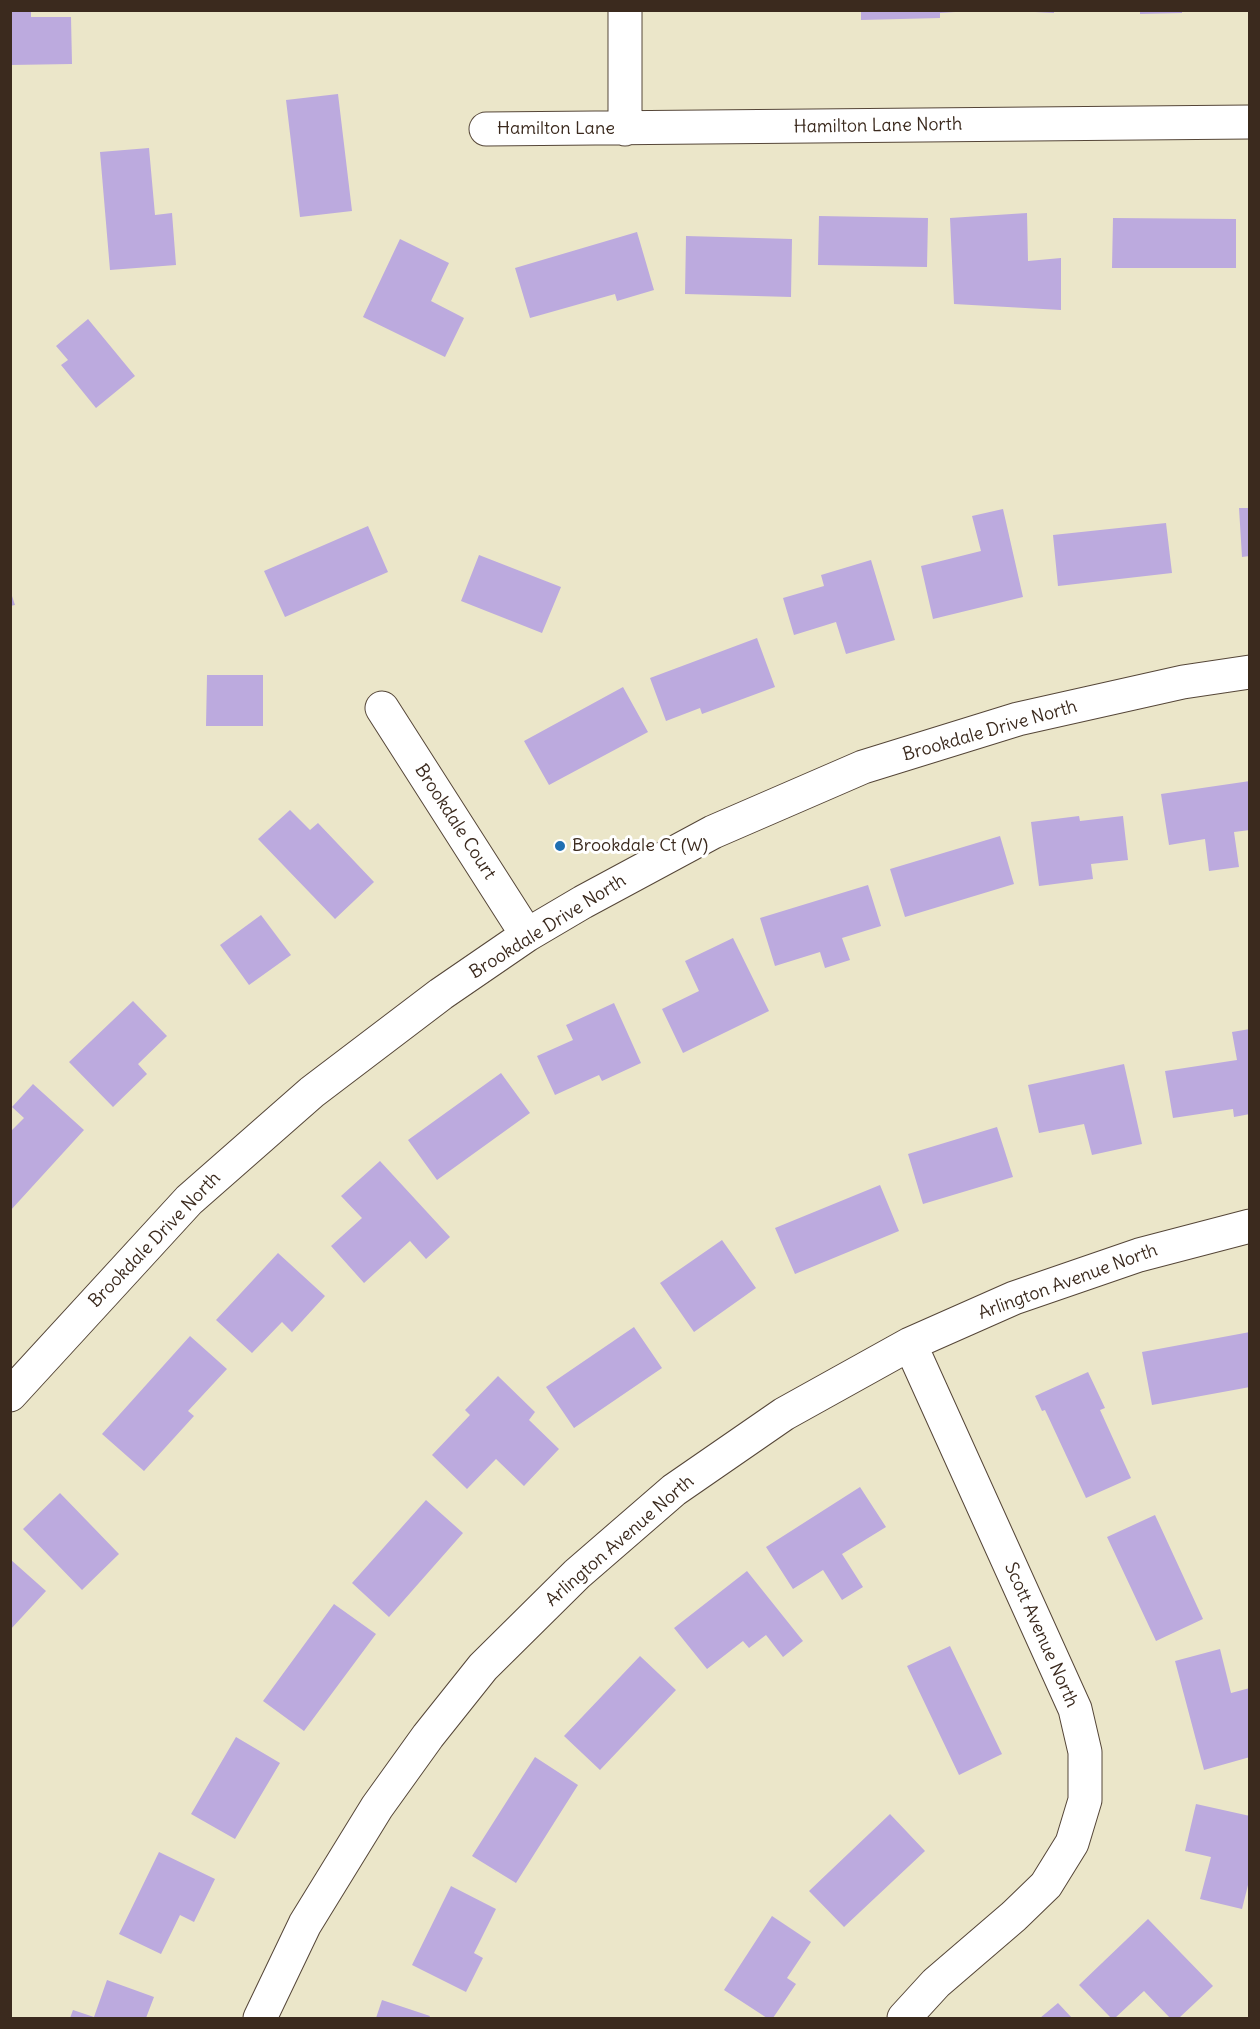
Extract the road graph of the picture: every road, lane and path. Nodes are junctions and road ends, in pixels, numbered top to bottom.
1 (625, 10) edge
2 (1250, 122) edge
3 (486, 129) dead end
4 (625, 129) junction
5 (1250, 672) edge
6 (382, 708) dead end
7 (527, 935) junction
8 (1250, 1226) edge
9 (910, 1344) junction
10 (10, 1395) edge
11 (260, 2019) edge
12 (904, 2019) edge

1 - 4 street
2 - 4 street, Hamilton Lane North
3 - 4 street, Hamilton Lane
5 - 7 street, Brookdale Drive North
6 - 7 street, Brookdale Court
7 - 10 street, Brookdale Drive North
8 - 9 street, Arlington Avenue North
9 - 11 street, Arlington Avenue North
9 - 12 street, Scott Avenue North

